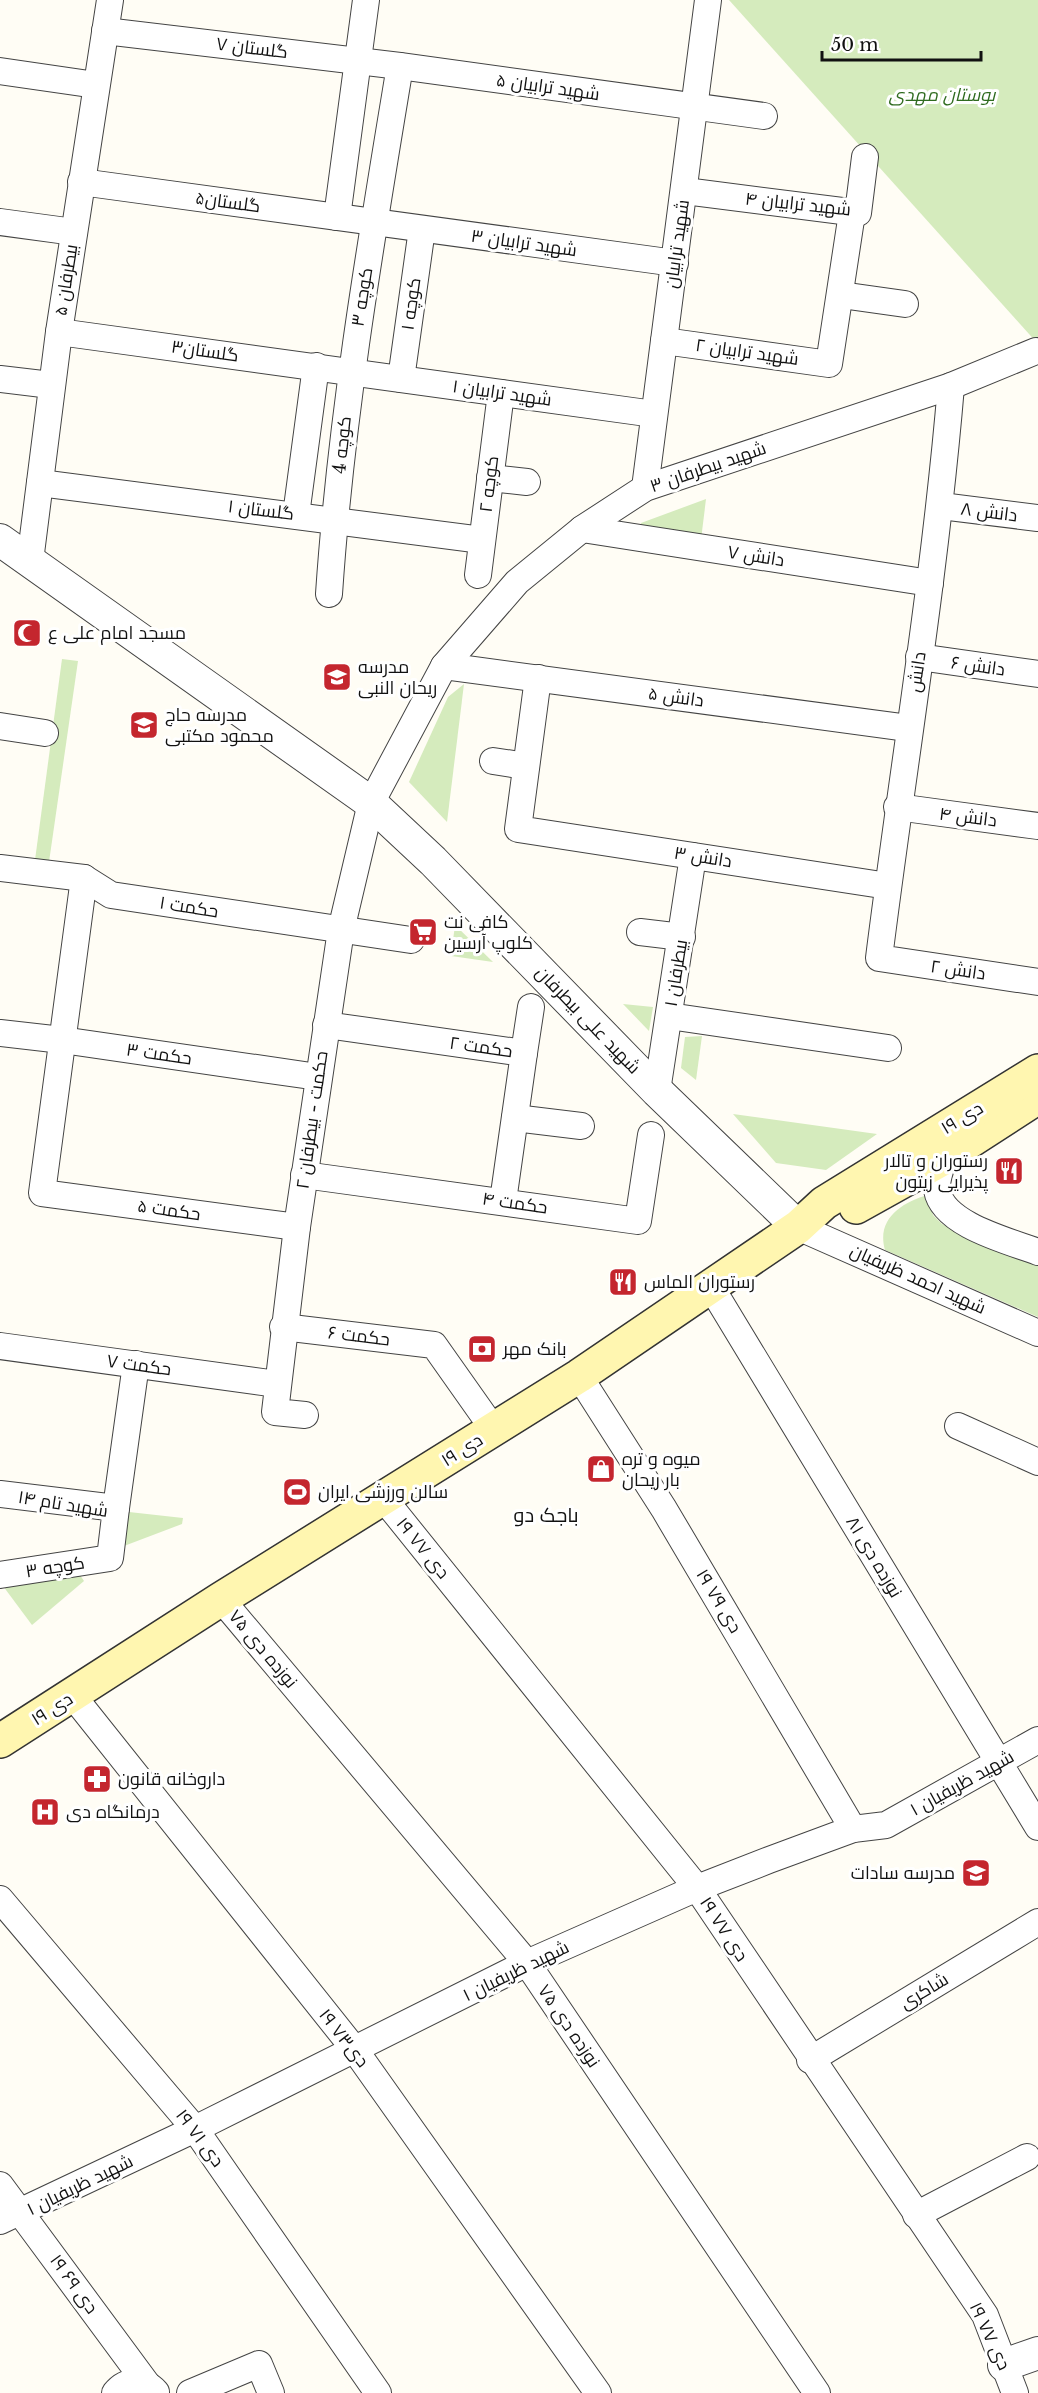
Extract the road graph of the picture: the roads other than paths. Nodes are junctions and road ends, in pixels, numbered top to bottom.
1 (110, 0) edge
2 (366, 0) edge
3 (708, 0) edge
4 (105, 31) junction
5 (358, 61) junction
6 (400, 66) junction
7 (0, 71) edge
8 (96, 85) junction
9 (695, 108) junction
10 (764, 116) dead end
11 (865, 157) dead end
12 (81, 182) junction
13 (685, 191) junction
14 (852, 213) junction
15 (337, 218) junction
16 (0, 222) edge
17 (374, 223) junction
18 (422, 229) junction
19 (74, 232) junction
20 (675, 263) junction
21 (841, 295) junction
22 (905, 304) dead end
23 (58, 332) junction
24 (664, 341) junction
25 (1036, 351) dead end
26 (316, 366) junction
27 (351, 371) junction
28 (0, 379) edge
29 (401, 379) junction
30 (51, 385) junction
31 (951, 386) junction
32 (501, 393) junction
33 (654, 414) junction
34 (490, 478) junction
35 (527, 482) dead end
36 (40, 483) junction
37 (645, 488) junction
38 (941, 506) junction
39 (296, 515) junction
40 (1038, 518) edge
41 (334, 519) junction
42 (582, 529) junction
43 (0, 540) edge
44 (482, 540) junction
45 (30, 561) junction
46 (478, 575) dead end
47 (930, 582) junction
48 (329, 594) dead end
49 (919, 657) junction
50 (444, 666) junction
51 (1038, 674) edge
52 (538, 678) junction
53 (0, 726) edge
54 (908, 728) junction
55 (45, 733) dead end
56 (494, 761) dead end
57 (526, 766) junction
58 (371, 803) junction
59 (897, 807) junction
60 (1038, 826) edge
61 (693, 856) junction
62 (0, 868) edge
63 (84, 878) junction
64 (888, 886) junction
65 (341, 930) junction
66 (640, 932) dead end
67 (682, 937) junction
68 (411, 940) dead end
69 (879, 958) joint
70 (1038, 982) edge
71 (531, 1007) dead end
72 (669, 1016) junction
73 (326, 1024) junction
74 (0, 1033) edge
75 (62, 1040) junction
76 (888, 1048) dead end
77 (524, 1053) junction
78 (1038, 1071) edge
79 (318, 1077) junction
80 (657, 1091) junction
81 (1038, 1097) edge
82 (515, 1118) junction
83 (581, 1126) dead end
84 (651, 1135) dead end
85 (944, 1158) junction
86 (304, 1175) junction
87 (503, 1201) junction
88 (297, 1227) junction
89 (798, 1227) junction
90 (1038, 1252) edge
91 (711, 1287) junction
92 (283, 1327) junction
93 (1038, 1333) edge
94 (0, 1346) edge
95 (136, 1364) junction
96 (579, 1376) junction
97 (277, 1384) junction
98 (305, 1415) dead end
99 (958, 1426) dead end
100 (494, 1430) junction
101 (1038, 1462) edge
102 (0, 1494) edge
103 (384, 1500) junction
104 (116, 1508) junction
105 (110, 1558) joint
106 (0, 1575) edge
107 (221, 1599) junction
108 (73, 1696) junction
109 (1038, 1740) edge
110 (0, 1741) edge
111 (999, 1764) junction
112 (1038, 1827) edge
113 (853, 1829) junction
114 (697, 1888) junction
115 (0, 1899) edge
116 (1038, 1922) edge
117 (527, 1963) junction
118 (355, 2050) junction
119 (810, 2060) junction
120 (195, 2129) junction
121 (1027, 2157) dead end
122 (0, 2185) edge
123 (916, 2215) junction
124 (11, 2217) edge
125 (1038, 2353) edge
126 (1010, 2379) edge
127 (152, 2389) edge
128 (115, 2393) edge
129 (189, 2393) edge
130 (271, 2393) edge
131 (378, 2393) edge
132 (598, 2393) edge
133 (816, 2393) edge

1 - 4 street, بیطرفان ۵
2 - 5 street
3 - 9 street, شهید ترابیان
4 - 5 street, گلستان ۷
4 - 8 street, بیطرفان ۵
5 - 6 street, گلستان ۷
5 - 15 street
6 - 9 street, شهید ترابیان ۵
6 - 17 street, کوچه ۳
7 - 8 street
8 - 12 street, بیطرفان ۵
9 - 10 street, شهید ترابیان ۵
9 - 13 street, شهید ترابیان
11 - 14 street, شهید ترابیان ۴
12 - 15 street, گلستان۵
12 - 19 street, بیطرفان ۵
13 - 14 street, شهید ترابیان ۴
13 - 20 street, شهید ترابیان
14 - 21 street
15 - 17 street, گلستان۵
16 - 19 street
17 - 18 street, شهید ترابیان ۳
17 - 27 street, کوچه ۳
18 - 20 street, شهید ترابیان ۳
18 - 29 street, کوچه ۱
19 - 23 street, بیطرفان ۵
20 - 24 street, شهید ترابیان
21 - 22 street
21 - 24 street, شهید ترابیان ۲
23 - 26 street, گلستان۳
23 - 30 street, بیطرفان ۵
24 - 33 street, شهید ترابیان
25 - 31 street, شهید بیطرفان ۳
26 - 27 street, گلستان۳
26 - 39 street
27 - 29 street, شهید ترابیان ۱
27 - 41 street, کوچه 4
28 - 30 street
29 - 32 street, شهید ترابیان ۱
30 - 36 street, بیطرفان ۵
31 - 37 street, شهید بیطرفان ۳
31 - 38 street, دانش
32 - 33 street, شهید ترابیان ۱
32 - 34 street, کوچه ۲
33 - 37 street, شهید ترابیان
34 - 35 street
34 - 44 street, کوچه ۲
36 - 39 street, گلستان ۱
36 - 45 street, بیطرفان ۵
37 - 42 street, شهید بیطرفان ۳
38 - 40 street, دانش ۸
38 - 47 street, دانش
39 - 41 street, گلستان ۱
41 - 44 street, گلستان ۱
41 - 48 street, کوچه 4
42 - 47 street, دانش ۷
42 - 50 street, شهید بیطرفان ۳
43 - 45 street, شهید علی بیطرفان
44 - 46 street, کوچه ۲
45 - 58 street, شهید علی بیطرفان
47 - 49 street, دانش
49 - 51 street, ۶ دانش
49 - 54 street, دانش
50 - 52 street, دانش ۵
50 - 58 street, شهید بیطرفان ۳
52 - 54 street, دانش ۵
52 - 57 street
53 - 55 street
54 - 59 street, دانش
56 - 57 street
57 - 61 street, دانش ۳
58 - 65 street, حکمت - بیطرفان ۲
58 - 80 street, شهید علی بیطرفان
59 - 60 street, دانش ۴
59 - 64 street, دانش
61 - 64 street, دانش ۳
61 - 67 street, بیطرفان ۱
62 - 63 street, حکمت ۱
63 - 65 street, حکمت ۱
63 - 75 street
64 - 69 street, دانش
65 - 68 street, حکمت ۱
65 - 73 street, حکمت - بیطرفان ۲
66 - 67 street
67 - 72 street, بیطرفان ۱
69 - 70 street, ۲ دانش
71 - 77 street
72 - 76 street
72 - 80 street, بیطرفان ۱
73 - 77 street, حکمت ۲
73 - 79 street, حکمت - بیطرفان ۲
74 - 75 street, حکمت ۳
75 - 79 street, حکمت ۳
75 - 88 street, حکمت ۵
77 - 82 street, حکمت ۲
78 - 89 main road, ۱۹ دی
79 - 86 street, حکمت - بیطرفان ۲
80 - 89 street, شهید علی بیطرفان
81 - 85 main road, ۱۹ دی
82 - 83 street
82 - 87 street, حکمت ۲
84 - 87 street, حکمت ۴
85 - 89 main road, ۱۹ دی
85 - 90 street
86 - 87 street, حکمت ۴
86 - 88 street, حکمت - بیطرفان ۲
88 - 92 street, حکمت - بیطرفان ۲
89 - 91 main road, ۱۹ دی
89 - 93 street, شهید احمد ظریفیان
91 - 96 main road, ۱۹ دی
91 - 111 street, نوزده دی ۸۱
92 - 97 street, حکمت - بیطرفان ۲
92 - 100 street, حکمت ۶
94 - 95 street, حکمت ۷
95 - 97 street, حکمت ۷
95 - 104 street
96 - 100 main road, ۱۹ دی
96 - 113 street, ۱۹ دی ۷۹
97 - 98 street, حکمت - بیطرفان ۲
99 - 101 street
100 - 103 main road, ۱۹ دی
102 - 104 street, شهید تام ۱۴
103 - 107 main road, ۱۹ دی
103 - 114 street, ۱۹ دی ۷۷
104 - 105 street, شهید تام ۱۴
105 - 106 street, کوچه ۳
107 - 108 main road, ۱۹ دی
107 - 117 street, نوزده دی ۷۵
108 - 110 main road, ۱۹ دی
108 - 118 street, ۱۹ دی۷۳
109 - 111 street, شهید ظریفیان ۱
111 - 112 street, نوزده دی ۸۱
111 - 113 street, شهید ظریفیان ۱
113 - 114 street, شهید ظریفیان ۱
114 - 117 street, شهید ظریفیان ۱
114 - 119 street, ۱۹ دی ۷۷
115 - 120 street, ۱۹ دی ۷۱
116 - 119 street, شاکری
117 - 118 street, شهید ظریفیان ۱
117 - 133 street, نوزده دی ۷۵
118 - 120 street, شهید ظریفیان ۱
118 - 132 street, ۱۹ دی۷۳
119 - 123 street, ۱۹ دی ۷۷
120 - 124 street, شهید ظریفیان ۱
120 - 131 street, ۱۹ دی ۷۱
121 - 123 street
122 - 124 street, ۱۹ دی ۶۹
123 - 126 street, ۱۹ دی ۷۷
124 - 127 street, ۱۹ دی ۶۹
125 - 126 street
127 - 128 street
129 - 130 street

